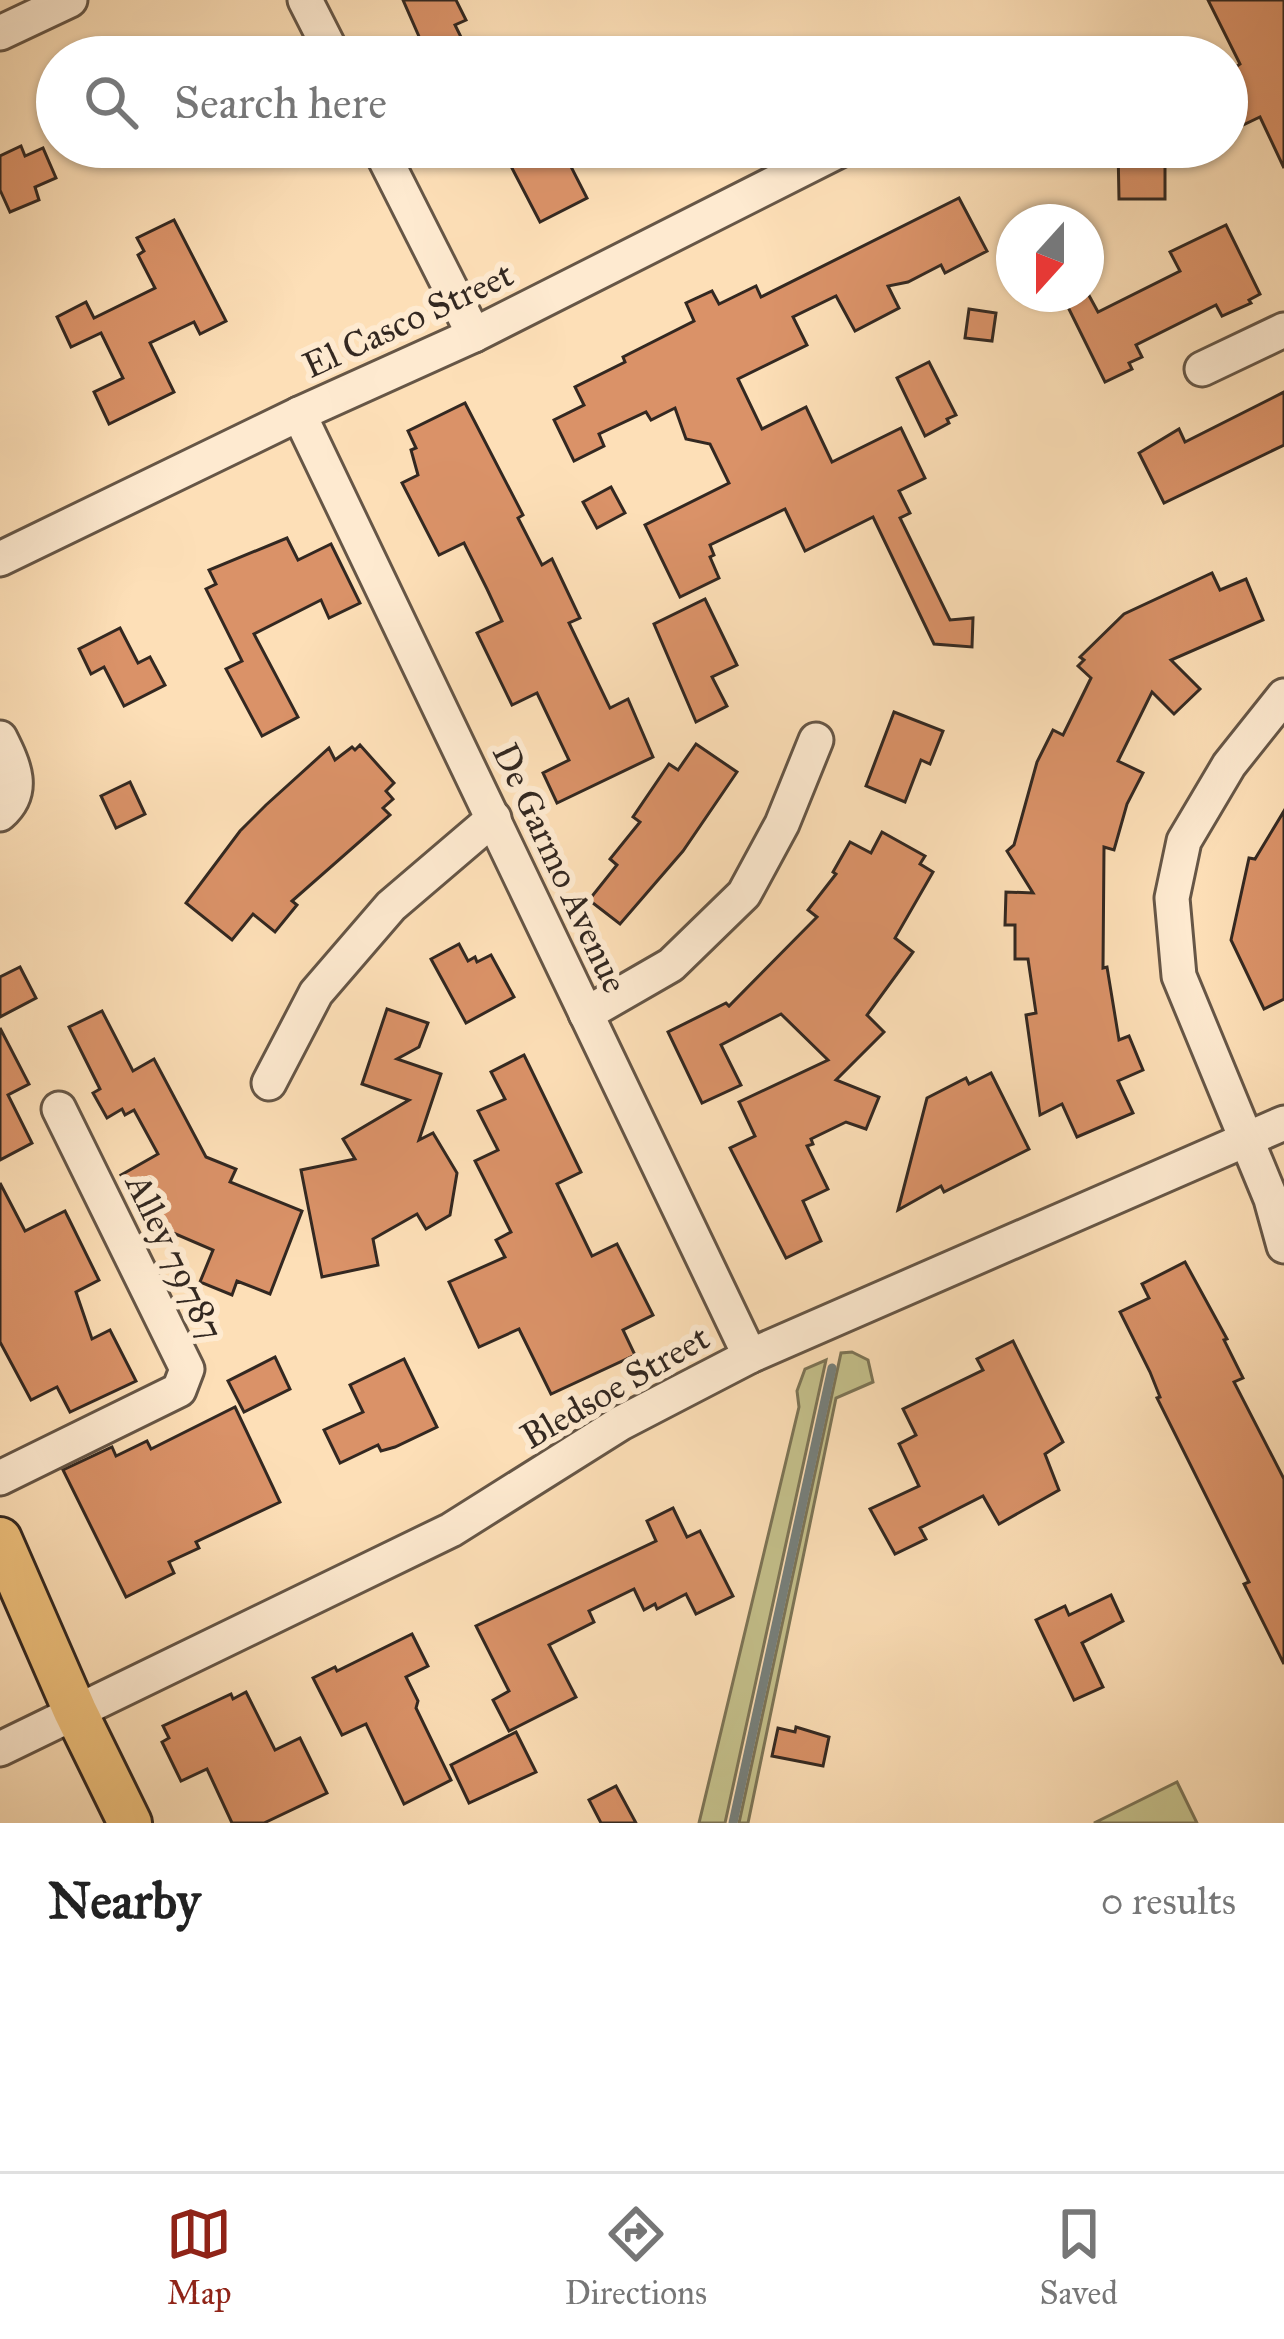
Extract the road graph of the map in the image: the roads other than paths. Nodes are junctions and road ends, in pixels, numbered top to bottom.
1 (70, 0) edge
2 (305, 0) edge
3 (0, 33) edge
4 (323, 36) edge
5 (390, 168) edge
6 (804, 168) edge
7 (1284, 330) edge
8 (474, 335) junction
9 (1202, 369) dead end
10 (299, 414) junction
11 (0, 559) edge
12 (1284, 696) edge
13 (0, 738) edge
14 (816, 740) dead end
15 (0, 814) edge
16 (494, 818) junction
17 (586, 1014) junction
18 (269, 1082) dead end
19 (59, 1109) dead end
20 (1284, 1123) edge
21 (1248, 1140) junction
22 (1284, 1246) edge
23 (750, 1355) junction
24 (0, 1478) edge
25 (0, 1539) edge
26 (75, 1711) junction
27 (0, 1749) edge
28 (130, 1823) edge

1 - 3 street
2 - 4 street
5 - 8 street
6 - 8 street, El Casco Street
7 - 9 street
8 - 10 street, El Casco Street
10 - 11 street, El Casco Street
10 - 16 street, De Garmo Avenue
12 - 21 street
13 - 15 street
14 - 17 street
16 - 17 street, De Garmo Avenue
16 - 18 street
17 - 23 street, De Garmo Avenue
19 - 24 street, Alley 79787
20 - 21 street, Bledsoe Street
21 - 22 street
21 - 23 street, Bledsoe Street
23 - 26 street, Bledsoe Street
25 - 26 main road
26 - 27 street, Bledsoe Street
26 - 28 main road

